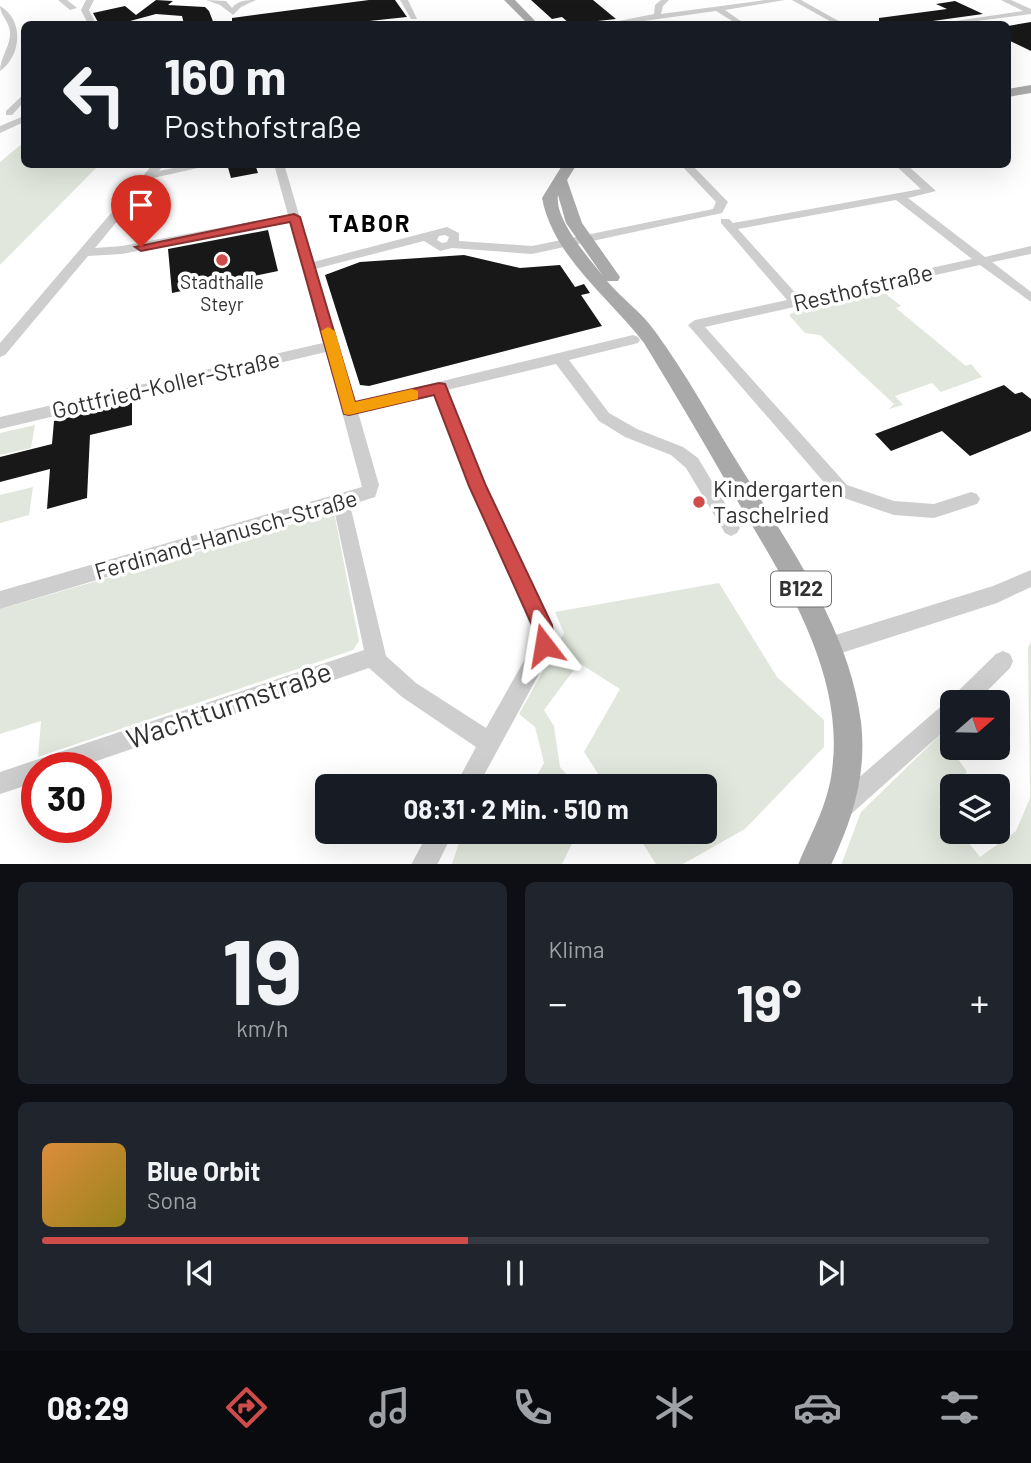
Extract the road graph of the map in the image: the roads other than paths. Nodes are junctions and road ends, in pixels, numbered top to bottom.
1 (62, 0) edge
2 (90, 0) edge
3 (210, 0) edge
4 (235, 0) edge
5 (252, 0) edge
6 (404, 0) edge
7 (509, 0) edge
8 (666, 0) edge
9 (781, 0) edge
10 (796, 0) edge
11 (1005, 0) edge
12 (0, 8) edge
13 (73, 8) dead end
14 (718, 9) junction
15 (1030, 11) edge
16 (233, 13) junction
17 (657, 14) junction
18 (414, 17) dead end
19 (90, 21) edge
20 (236, 21) edge
21 (531, 21) edge
22 (642, 21) edge
23 (736, 21) edge
24 (834, 21) edge
25 (960, 21) edge
26 (21, 42) edge
27 (14, 43) junction
28 (0, 46) edge
29 (0, 68) edge
30 (1031, 89) edge
31 (1011, 92) edge
32 (21, 100) edge
33 (21, 110) edge
34 (9, 113) dead end
35 (21, 120) edge
36 (5, 128) edge
37 (174, 168) edge
38 (280, 168) edge
39 (568, 168) edge
40 (689, 168) edge
41 (904, 168) edge
42 (156, 170) edge
43 (899, 198) junction
44 (718, 211) junction
45 (294, 217) junction
46 (730, 227) junction
47 (577, 241) junction
48 (1031, 250) edge
49 (86, 252) junction
50 (981, 260) junction
51 (309, 267) junction
52 (1031, 298) edge
53 (797, 303) junction
54 (642, 339) junction
55 (332, 346) junction
56 (0, 352) edge
57 (559, 357) junction
58 (439, 388) junction
59 (349, 410) junction
60 (0, 424) edge
61 (971, 499) dead end
62 (341, 502) junction
63 (731, 528) dead end
64 (1031, 578) edge
65 (0, 600) edge
66 (829, 647) junction
67 (374, 656) junction
68 (1003, 661) dead end
69 (973, 690) edge
70 (940, 721) edge
71 (489, 743) junction
72 (91, 752) edge
73 (472, 774) edge
74 (21, 776) edge
75 (0, 783) edge
76 (840, 809) junction
77 (435, 844) edge
78 (423, 864) edge
79 (814, 864) edge

1 - 13 street
2 - 19 street
3 - 16 street
4 - 16 street
5 - 16 street
6 - 18 street
7 - 21 main road
8 - 17 street
9 - 14 street
10 - 24 street
11 - 15 street
12 - 27 street
14 - 17 street
14 - 23 street
15 - 25 street
16 - 20 street
17 - 22 street
26 - 27 street
27 - 28 street
27 - 29 street
30 - 31 main road
32 - 34 street
33 - 36 street
35 - 36 street
37 - 42 street
38 - 45 street, Ferdinand-Hanusch-Straße
39 - 47 main road, B122
40 - 44 street
41 - 43 street
42 - 49 street
43 - 46 street
43 - 50 street
44 - 46 street
44 - 47 street
45 - 49 street
45 - 51 street, Ferdinand-Hanusch-Straße
46 - 53 street
47 - 51 street
47 - 54 main road, B122
48 - 50 street, Resthofstraße
49 - 56 street
50 - 52 street
50 - 53 street, Resthofstraße
51 - 55 street, Ferdinand-Hanusch-Straße
53 - 61 street, Resthofstraße
54 - 57 street
54 - 66 main road, B122
55 - 59 street, Ferdinand-Hanusch-Straße
55 - 60 street, Gottfried-Koller-Straße
57 - 58 street
57 - 63 street
58 - 59 street
58 - 71 street
59 - 62 street, Ferdinand-Hanusch-Straße
62 - 65 street, Ferdinand-Hanusch-Straße
62 - 67 street
64 - 66 street
66 - 76 main road, B122
67 - 71 street
67 - 72 street, Wachtturmstraße
68 - 69 street
70 - 76 street
71 - 73 street
74 - 75 street
76 - 79 main road, B122
77 - 78 street

